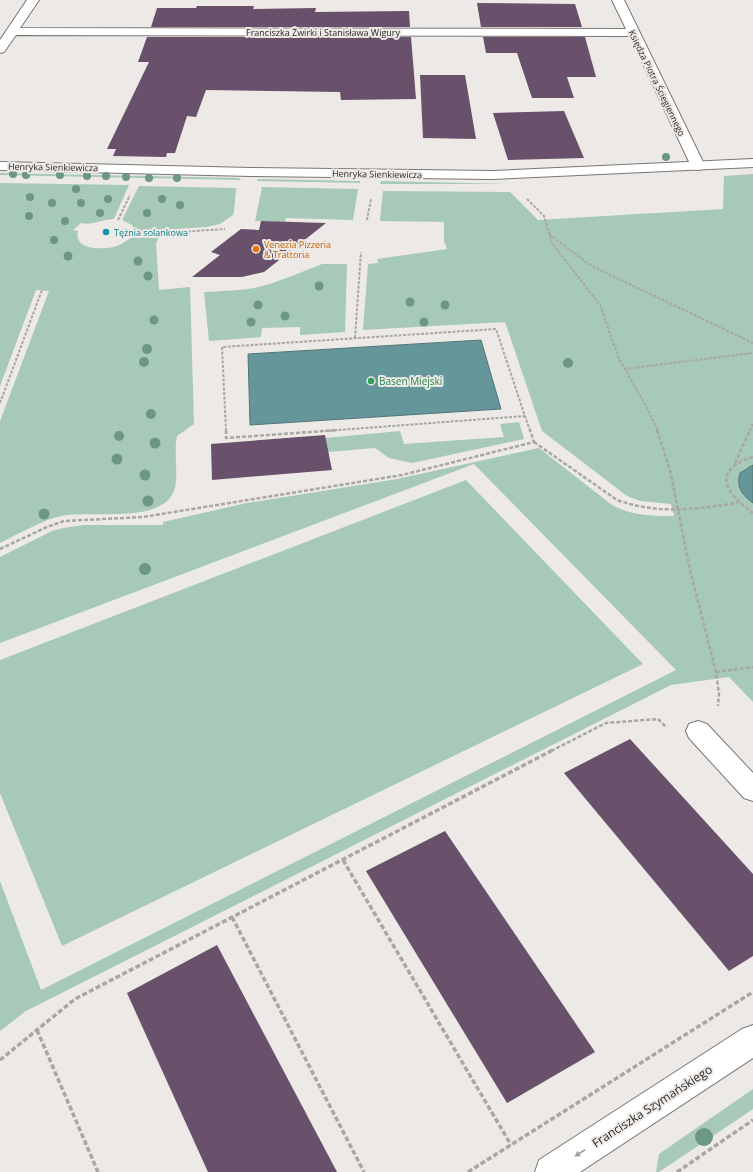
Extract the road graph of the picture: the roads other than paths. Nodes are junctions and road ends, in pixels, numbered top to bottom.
1 (33, 0) edge
2 (618, 0) edge
3 (13, 31) junction
4 (633, 33) junction
5 (0, 48) edge
6 (753, 163) edge
7 (0, 166) edge
8 (698, 166) junction
9 (698, 731) road end
10 (753, 790) edge
11 (753, 1040) edge
12 (551, 1172) edge

1 - 3 street
2 - 4 street, Księdza Piotra Ściegiennego
3 - 4 street, Franciszka Żwirki i Stanisława Wigury
3 - 5 street
4 - 8 street, Księdza Piotra Ściegiennego
6 - 8 street, Henryka Sienkiewicza
7 - 8 street, Henryka Sienkiewicza
9 - 10 street
11 -> 12 street, Franciszka Szymańskiego

